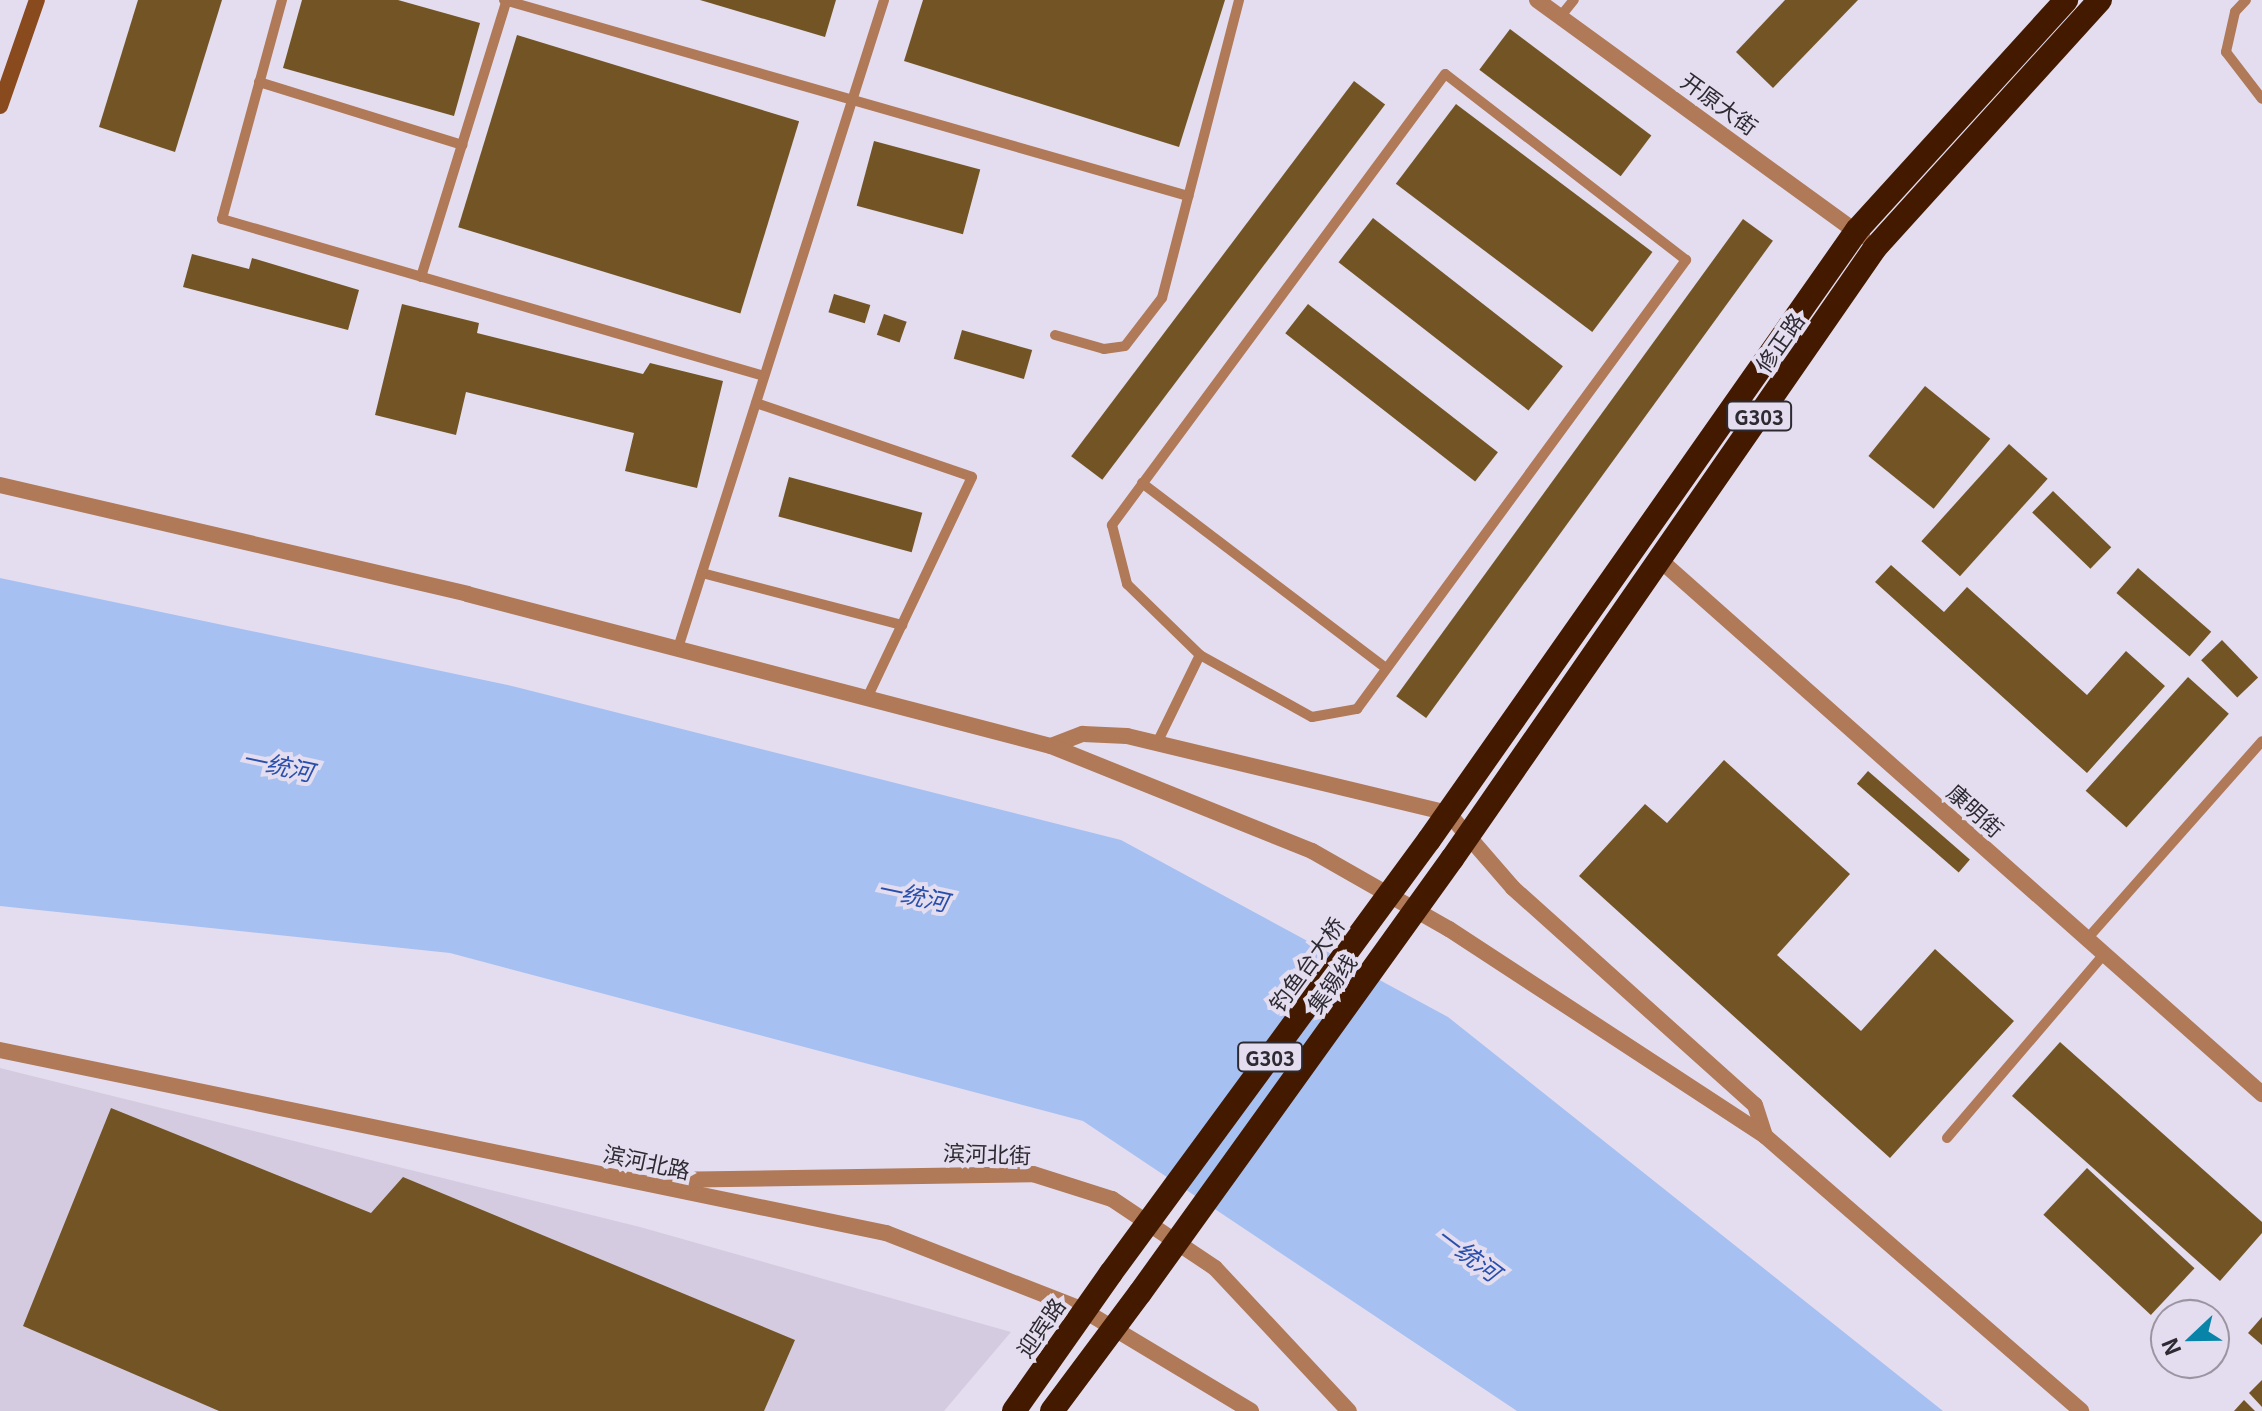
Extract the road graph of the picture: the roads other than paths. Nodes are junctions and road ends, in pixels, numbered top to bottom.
1 (37, 0) edge
2 (282, 0) edge
3 (506, 0) edge
4 (884, 0) edge
5 (1239, 0) edge
6 (1537, 0) edge
7 (1574, 0) edge
8 (2066, 0) edge
9 (2100, 0) edge
10 (2246, 0) edge
11 (1561, 16) junction
12 (259, 82) junction
13 (2262, 99) edge
14 (852, 100) junction
15 (0, 106) edge
16 (462, 145) junction
17 (1188, 196) junction
18 (1857, 230) junction
19 (1875, 248) junction
20 (421, 277) junction
21 (1055, 335) dead end
22 (764, 376) junction
23 (756, 403) junction
24 (1142, 483) junction
25 (0, 485) edge
26 (1660, 560) junction
27 (702, 573) junction
28 (902, 625) junction
29 (678, 648) junction
30 (1200, 655) junction
31 (1386, 668) junction
32 (868, 696) junction
33 (2262, 741) edge
34 (1157, 743) junction
35 (1051, 746) junction
36 (1448, 813) junction
37 (1472, 833) junction
38 (1452, 859) joint
39 (2087, 939) junction
40 (2104, 954) junction
41 (0, 1050) edge
42 (2262, 1094) edge
43 (1765, 1136) junction
44 (1947, 1138) dead end
45 (634, 1181) junction
46 (1111, 1273) joint
47 (1083, 1310) junction
48 (1116, 1328) junction
49 (1014, 1411) edge
50 (1052, 1411) edge
51 (1251, 1411) edge
52 (1349, 1411) edge
53 (2081, 1411) edge

1 - 15 street
2 - 12 lane
3 - 14 lane
3 - 16 lane
4 - 14 lane
5 - 17 lane
6 - 11 street, 开原大街
7 - 11 lane
8 - 18 highway, 修正路 / G303
9 - 19 highway, 修正路 / G303
10 - 13 lane
11 - 18 street, 开原大街
12 - 16 lane
12 - 20 lane
14 - 17 lane
14 - 22 lane
16 - 20 lane
17 - 21 lane
18 - 19 street, 开原大街
18 - 36 highway, 修正路 / G303
19 - 26 highway, 修正路 / G303
20 - 22 lane
22 - 23 lane
23 - 27 lane
23 - 28 lane
24 - 30 lane
24 - 31 lane
24 - 31 lane
25 - 29 street
26 - 37 highway, 修正路 / G303
26 - 39 street, 康明街
27 - 28 lane
27 - 29 lane
28 - 32 lane
29 - 32 street
30 - 31 lane
30 - 34 lane
32 - 35 street
33 - 39 lane
34 - 35 street
34 - 36 street
35 - 43 street
36 - 37 street
36 - 46 highway, 钓鱼台大桥 / G303, bridge
37 - 38 highway, 修正路 / G303
37 - 43 street
38 - 48 highway, 集锡线 / G303, bridge
39 - 40 street, 康明街
40 - 42 street, 康明街
40 - 44 lane
41 - 45 street, 滨河北路
43 - 53 street
45 - 47 street, 滨河北路
45 - 52 street, 滨河北街
46 - 47 highway, 迎宾路 / G303
47 - 48 street, 滨河北路
47 - 49 highway, 迎宾路 / G303
48 - 50 highway, G303
48 - 51 street, 滨河北路

